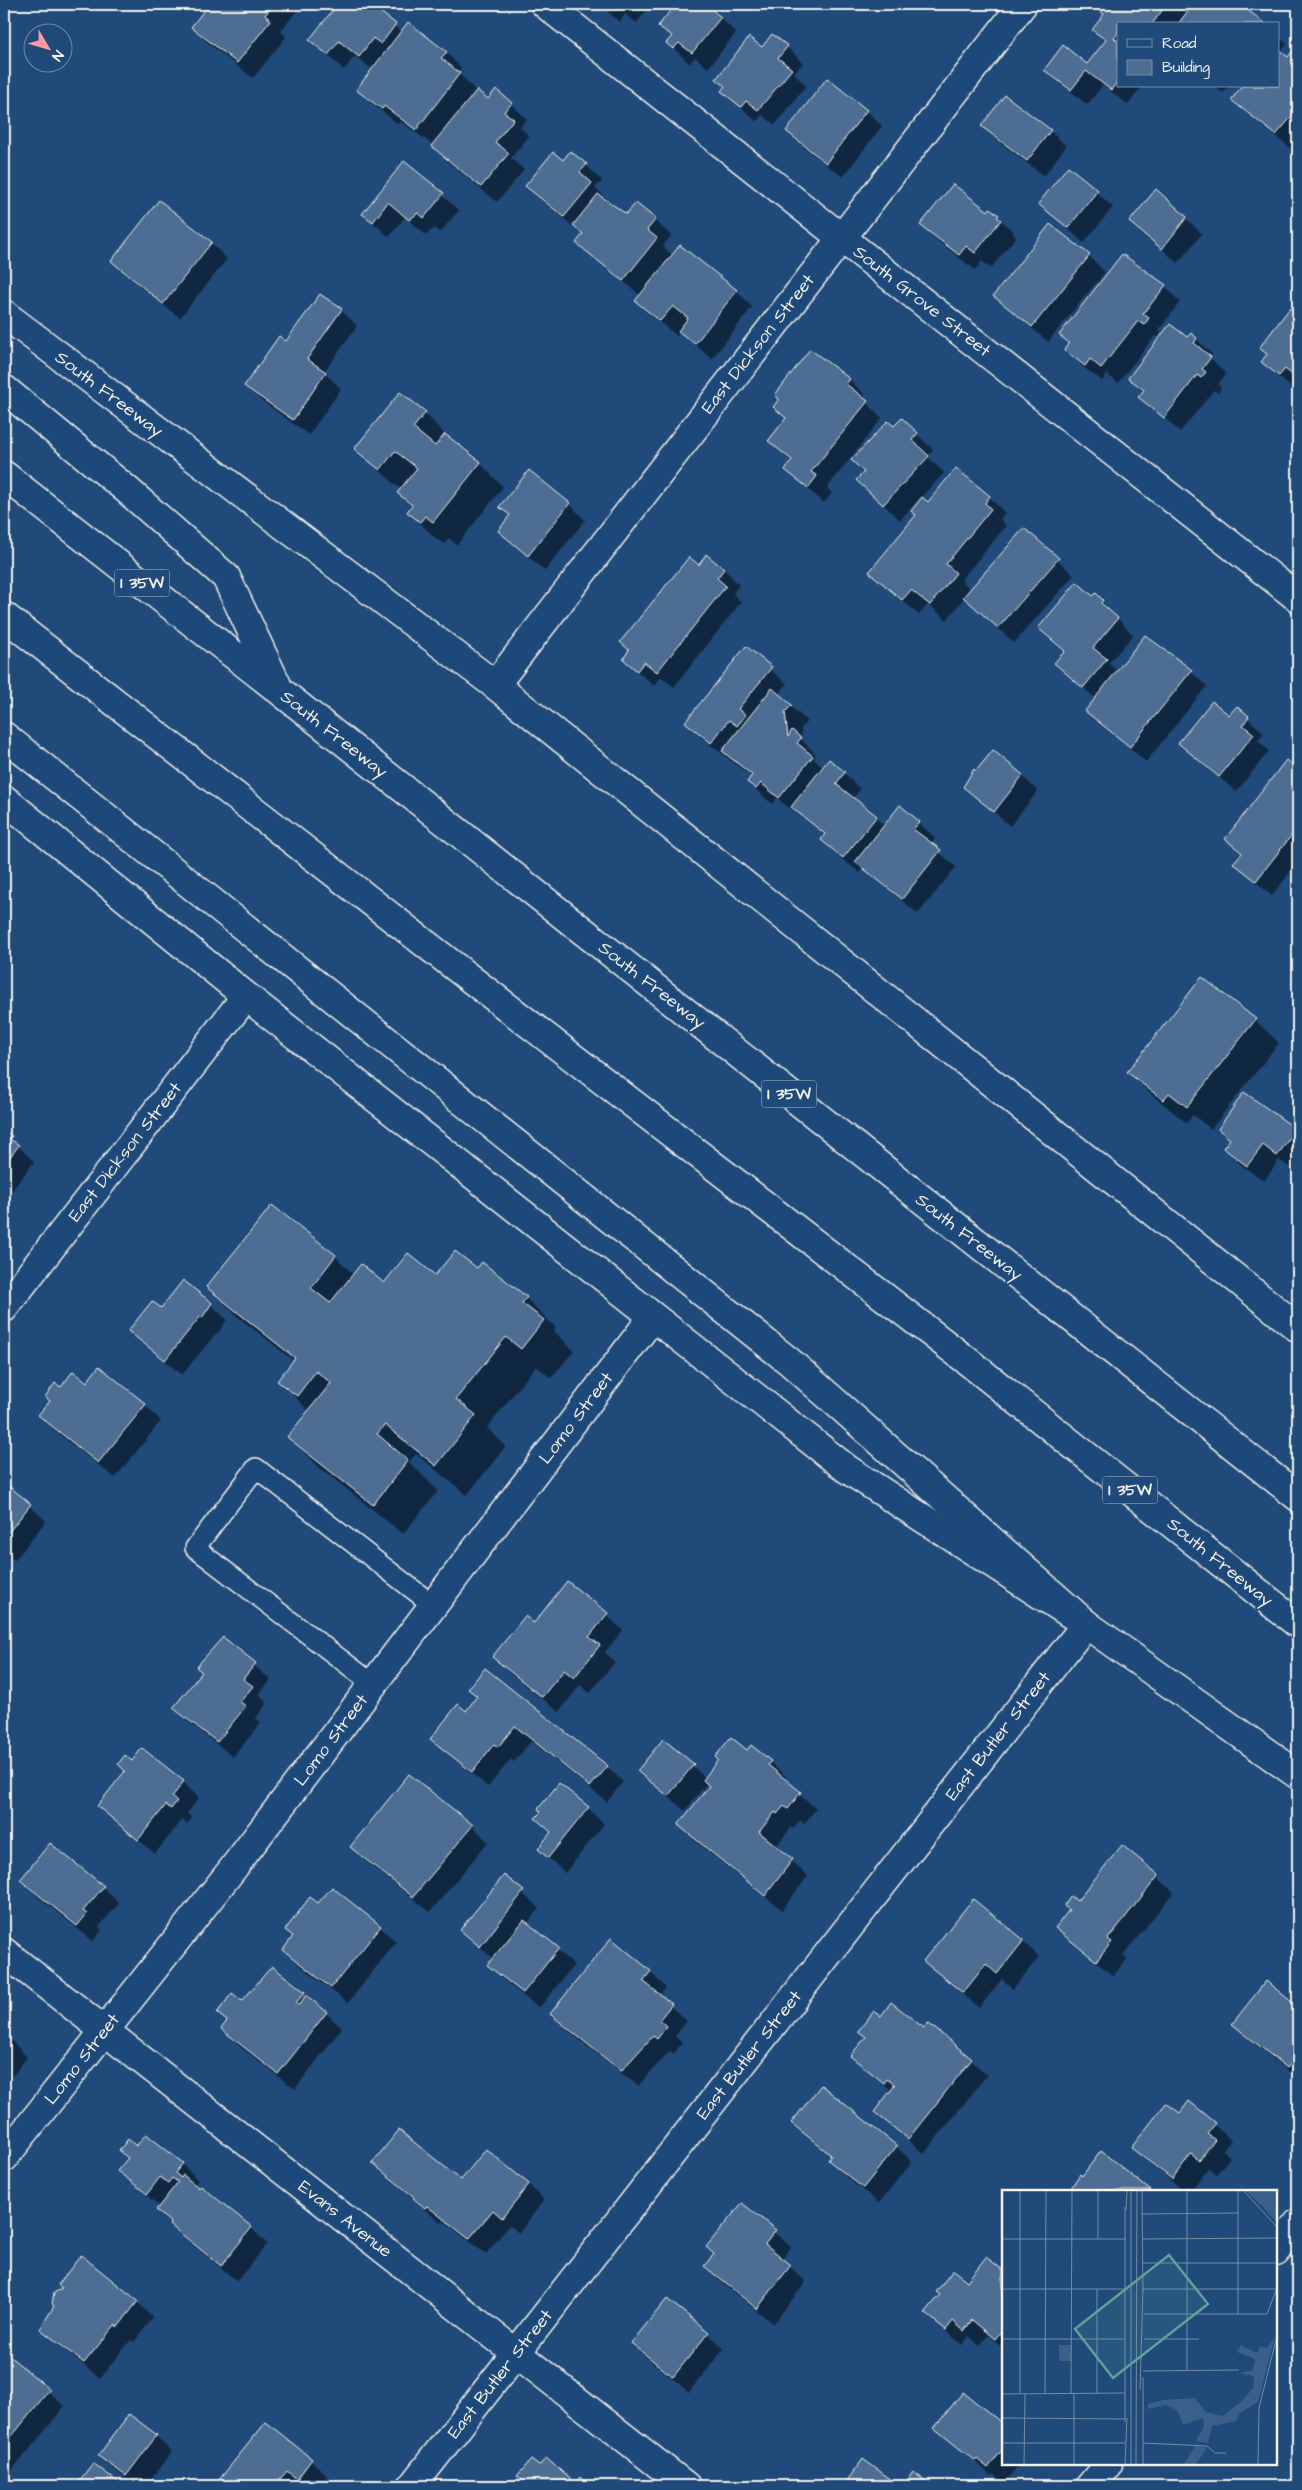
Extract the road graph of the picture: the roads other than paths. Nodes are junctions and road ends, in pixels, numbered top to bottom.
1 (545, 4) edge
2 (1023, 4) edge
3 (840, 237) junction
4 (4, 314) edge
5 (4, 389) edge
6 (4, 475) edge
7 (1298, 598) edge
8 (4, 616) edge
9 (495, 685) junction
10 (280, 690) junction
11 (4, 736) edge
12 (4, 799) edge
13 (246, 996) junction
14 (4, 1308) edge
15 (652, 1318) junction
16 (1298, 1328) edge
17 (1298, 1497) edge
18 (433, 1605) junction
19 (1086, 1624) junction
20 (1298, 1624) edge
21 (373, 1684) junction
22 (1298, 1775) edge
23 (4, 1952) edge
24 (104, 2030) junction
25 (4, 2158) edge
26 (1298, 2224) edge
27 (1277, 2251) edge
28 (516, 2353) junction
29 (1107, 2465) edge
30 (412, 2486) edge
31 (686, 2486) edge
32 (1090, 2486) edge

1 - 3 main road, South Grove Street
2 - 3 main road, East Dickson Street
3 - 7 main road, South Grove Street
3 - 9 main road, East Dickson Street
4 - 9 main road, South Freeway
5 - 10 main road
6 - 10 main road, South Freeway / I 35W
8 - 20 main road, South Freeway / I 35W
9 - 16 main road, South Freeway
10 - 17 main road, South Freeway / I 35W
11 - 19 main road
12 - 13 main road
13 - 14 main road, East Dickson Street
13 - 15 main road
15 - 18 main road, Lomo Street
15 - 19 main road
18 - 21 main road, Lomo Street
18 - 21 lane
19 - 22 main road
19 - 28 main road, East Butler Street
21 - 24 main road, Lomo Street
23 - 24 main road, Evans Avenue
24 - 25 main road, Lomo Street
24 - 28 main road, Evans Avenue
26 - 27 main road
28 - 30 main road, East Butler Street
28 - 31 main road, Evans Avenue
29 - 32 main road

